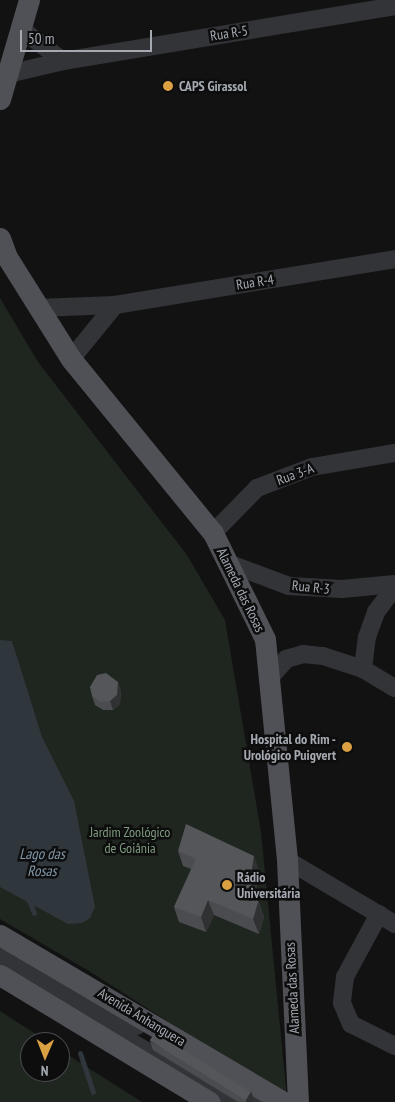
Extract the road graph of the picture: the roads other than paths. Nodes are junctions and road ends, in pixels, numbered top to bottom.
1 (29, 0) edge
2 (395, 6) edge
3 (21, 29) junction
4 (63, 61) junction
5 (8, 74) junction
6 (0, 99) edge
7 (0, 238) edge
8 (395, 259) edge
9 (115, 305) junction
10 (38, 308) junction
11 (71, 359) junction
12 (395, 453) edge
13 (213, 533) junction
14 (230, 564) junction
15 (395, 586) edge
16 (363, 669) junction
17 (268, 680) junction
18 (395, 688) edge
19 (287, 860) junction
20 (379, 914) junction
21 (395, 924) edge
22 (0, 935) edge
23 (0, 957) edge
24 (0, 975) edge
25 (81, 1005) junction
26 (395, 1046) edge
27 (210, 1102) edge
28 (231, 1102) edge
29 (261, 1102) edge
30 (283, 1102) edge
31 (298, 1102) edge

1 - 3 main road
2 - 4 street, Rua R-5
3 - 4 street
3 - 5 main road
4 - 5 street, Rua R-5
5 - 6 main road
7 - 10 main road, Alameda das Rosas
8 - 9 street, Rua R-4
9 - 10 street, Rua R-4
9 - 11 street
10 - 11 main road, Alameda das Rosas
11 - 13 main road, Alameda das Rosas
12 - 13 street, Rua 3-A
13 - 14 main road, Alameda das Rosas
14 - 15 street, Rua R-3
14 - 17 main road, Alameda das Rosas
15 - 16 street
16 - 17 street
16 - 18 street
17 - 19 main road, Alameda das Rosas
19 - 20 street
19 - 31 main road, Alameda das Rosas
20 - 21 street
20 - 26 street
22 - 30 main road, Avenida Anhanguera
23 - 25 street
24 - 27 main road
25 - 28 street
25 - 29 street

